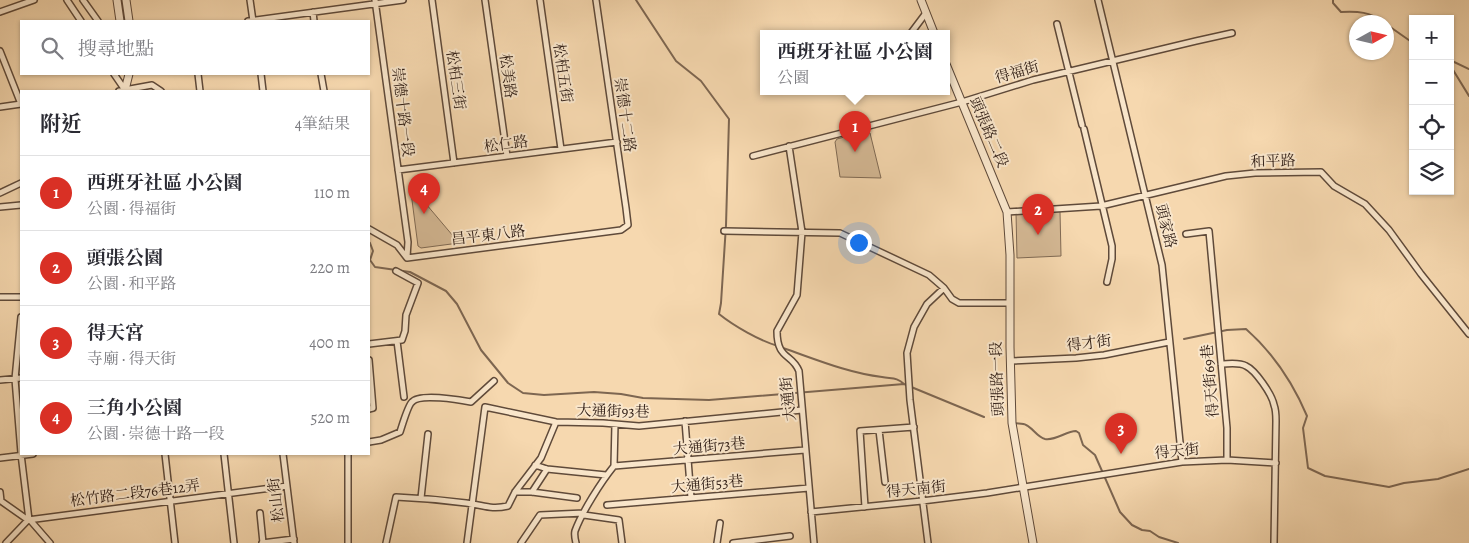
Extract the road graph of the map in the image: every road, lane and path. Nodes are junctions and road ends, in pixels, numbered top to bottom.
1 (34, 0) edge
2 (67, 0) edge
3 (83, 0) edge
4 (117, 0) edge
5 (126, 0) edge
6 (250, 0) edge
7 (403, 0) edge
8 (432, 0) edge
9 (485, 0) edge
10 (540, 0) edge
11 (596, 0) edge
12 (921, 0) edge
13 (1098, 0) edge
14 (376, 2) edge
15 (0, 12) edge
16 (313, 12) junction
17 (926, 13) junction
18 (80, 20) edge
19 (97, 20) edge
20 (120, 20) edge
21 (129, 20) edge
22 (252, 20) edge
23 (259, 20) edge
24 (314, 20) edge
25 (1057, 24) dead end
26 (913, 30) edge
27 (933, 30) edge
28 (1232, 33) dead end
29 (0, 51) edge
30 (1114, 60) junction
31 (1069, 71) junction
32 (950, 74) edge
33 (114, 75) edge
34 (123, 75) edge
35 (128, 75) edge
36 (198, 75) edge
37 (261, 75) edge
38 (321, 75) edge
39 (122, 90) edge
40 (122, 90) edge
41 (122, 90) edge
42 (127, 90) edge
43 (160, 90) edge
44 (200, 90) edge
45 (263, 90) edge
46 (324, 90) edge
47 (20, 101) edge
48 (962, 102) junction
49 (20, 104) edge
50 (0, 107) edge
51 (617, 142) junction
52 (789, 146) junction
53 (561, 149) junction
54 (507, 156) junction
55 (753, 156) dead end
56 (454, 163) junction
57 (398, 170) junction
58 (20, 183) edge
59 (0, 193) edge
60 (1145, 196) junction
61 (20, 205) edge
62 (1101, 206) junction
63 (0, 207) edge
64 (1007, 212) junction
65 (370, 230) edge
66 (621, 230) joint
67 (724, 231) dead end
68 (802, 232) junction
69 (1186, 234) dead end
70 (408, 258) junction
71 (396, 271) dead end
72 (1107, 282) dead end
73 (944, 288) junction
74 (0, 297) edge
75 (20, 297) edge
76 (1010, 304) junction
77 (1469, 334) edge
78 (20, 338) edge
79 (397, 341) junction
80 (1170, 342) junction
81 (370, 344) edge
82 (1010, 361) junction
83 (1222, 364) junction
84 (18, 379) edge
85 (0, 380) edge
86 (494, 381) dead end
87 (370, 384) edge
88 (404, 397) dead end
89 (371, 408) edge
90 (802, 410) junction
91 (685, 421) junction
92 (556, 422) junction
93 (615, 424) junction
94 (914, 427) junction
95 (20, 429) edge
96 (879, 430) junction
97 (428, 434) dead end
98 (370, 442) edge
99 (805, 450) junction
100 (20, 454) edge
101 (21, 455) edge
102 (164, 455) edge
103 (224, 455) edge
104 (283, 455) edge
105 (348, 455) edge
106 (0, 458) edge
107 (688, 460) junction
108 (1227, 460) junction
109 (1182, 462) junction
110 (1276, 463) junction
111 (535, 465) junction
112 (614, 466) junction
113 (547, 469) junction
114 (606, 476) junction
115 (885, 482) dead end
116 (287, 486) junction
117 (809, 488) junction
118 (1023, 488) junction
119 (0, 492) edge
120 (515, 492) junction
121 (532, 492) junction
122 (228, 494) junction
123 (421, 498) junction
124 (577, 498) dead end
125 (691, 498) junction
126 (170, 502) junction
127 (922, 502) junction
128 (472, 504) junction
129 (607, 505) dead end
130 (865, 507) junction
131 (811, 512) junction
132 (260, 513) dead end
133 (584, 514) junction
134 (29, 520) junction
135 (720, 522) dead end
136 (790, 536) dead end
137 (294, 541) edge
138 (6, 543) edge
139 (50, 543) edge
140 (175, 543) edge
141 (234, 543) edge
142 (263, 543) edge
143 (348, 543) edge
144 (386, 543) edge
145 (467, 543) edge
146 (521, 543) edge
147 (576, 543) edge
148 (622, 543) edge
149 (717, 543) edge
150 (733, 543) edge
151 (814, 543) edge
152 (928, 543) edge
153 (1033, 543) edge
154 (1274, 543) edge

1 - 15 street
2 - 18 street
3 - 19 street
4 - 20 street
5 - 21 street
6 - 22 street
7 - 14 street
8 - 56 street, 松柏三街
9 - 54 street, 松美路
10 - 53 street, 松柏五街
11 - 51 street, 崇德十二路
12 - 17 street
13 - 30 street, 頭家路
14 - 16 street
14 - 57 street, 崇德十路一段
16 - 23 street
16 - 24 street
17 - 26 street
17 - 27 street
25 - 31 street
28 - 30 street, 得福街
29 - 47 street
30 - 31 street, 得福街
30 - 60 street, 頭家路
31 - 48 street, 得福街
31 - 62 street
32 - 48 street, 頭張路二段
33 - 39 street
34 - 40 street
35 - 41 street
36 - 44 street
37 - 45 street
38 - 46 street
42 - 43 street
48 - 52 street, 得福街
48 - 64 street, 頭張路二段
49 - 50 street
51 - 53 street, 松仁路
51 - 66 street, 崇德十二路
52 - 55 street, 得福街
52 - 68 street, 大通街
53 - 54 street, 松仁路
54 - 56 street, 松仁路
56 - 57 street, 松仁路
57 - 70 street, 崇德十路一段
58 - 59 street
60 - 62 street, 和平路
60 - 77 street, 和平路
60 - 80 street, 頭家路
61 - 63 street
62 - 64 street, 和平路
62 - 72 street
64 - 76 street, 頭張路一段
65 - 70 street
66 - 70 street, 昌平東八路
67 - 68 street
68 - 73 street
68 - 90 street, 大通街
69 - 83 street, 得天街69巷
71 - 79 street
73 - 76 street
73 - 94 street
74 - 75 street
76 - 82 street, 頭張路一段
78 - 84 street
79 - 81 street
79 - 88 street
80 - 82 street, 得才街
80 - 109 street, 頭家路
82 - 118 street, 頭張路一段
83 - 108 street, 得天街69巷
83 - 110 street
84 - 85 street
84 - 95 street
86 - 98 street
87 - 89 street
90 - 91 street, 大通街93巷
90 - 99 street, 大通街
91 - 93 street, 大通街93巷
91 - 107 street
92 - 93 street, 大通街93巷
92 - 111 street
92 - 128 street, 大通街93巷
93 - 112 street
94 - 96 street
94 - 127 street
96 - 115 street
96 - 130 street
97 - 123 street
99 - 107 street, 大通街73巷
99 - 117 street, 大通街
100 - 106 street
101 - 134 street
102 - 126 street
103 - 122 street
104 - 116 street, 松山街
105 - 143 street
107 - 112 street, 大通街73巷
107 - 125 street
108 - 109 street, 得天街
108 - 110 street, 得天街
109 - 118 street, 得天街
110 - 154 street
111 - 113 street
111 - 120 street
112 - 114 street
113 - 114 street
113 - 121 street
114 - 133 street
116 - 122 street, 松竹路二段76巷12弄
116 - 137 street, 松山街
117 - 125 street, 大通街53巷
117 - 131 street, 大通街
118 - 127 street, 得天南街
118 - 153 street, 頭張路一段
119 - 134 street
120 - 121 street
120 - 128 street
121 - 124 street
122 - 126 street, 松竹路二段76巷12弄
122 - 141 street
123 - 128 street
123 - 144 street
125 - 129 street, 大通街53巷
126 - 134 street, 松竹路二段76巷12弄
126 - 140 street
127 - 130 street, 得天南街
127 - 152 street
128 - 145 street
130 - 131 street, 得天南街
131 - 151 street, 大通街
132 - 142 street
133 - 146 street
133 - 147 street
133 - 148 street
134 - 138 street
134 - 139 street
135 - 149 street
136 - 150 street
137 - 142 street

